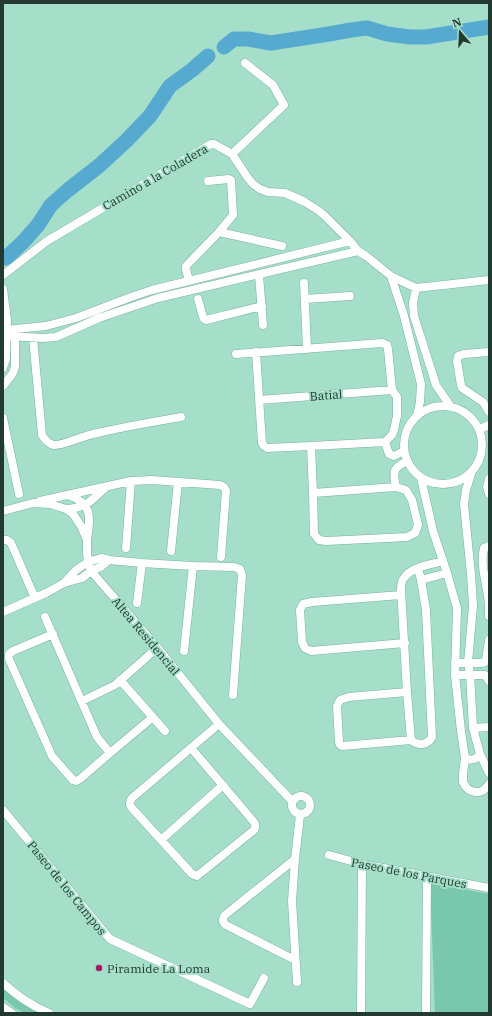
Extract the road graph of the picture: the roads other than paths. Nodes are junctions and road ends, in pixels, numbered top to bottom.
1 (245, 63) dead end
2 (232, 154) junction
3 (208, 181) dead end
4 (219, 232) junction
5 (350, 241) junction
6 (282, 246) dead end
7 (358, 251) junction
8 (264, 263) junction
9 (263, 274) junction
10 (3, 275) edge
11 (391, 276) junction
12 (489, 280) edge
13 (189, 281) junction
14 (304, 283) dead end
15 (416, 288) junction
16 (3, 293) edge
17 (350, 296) dead end
18 (198, 299) dead end
19 (305, 299) junction
20 (262, 306) junction
21 (97, 314) junction
22 (7, 320) junction
23 (263, 325) dead end
24 (7, 333) junction
25 (15, 333) junction
26 (33, 338) junction
27 (307, 349) junction
28 (256, 352) junction
29 (489, 352) edge
30 (236, 354) dead end
31 (3, 368) edge
32 (3, 386) edge
33 (392, 390) junction
34 (259, 400) junction
35 (486, 402) edge
36 (451, 407) junction
37 (489, 412) edge
38 (181, 416) dead end
39 (417, 416) junction
40 (3, 418) edge
41 (489, 425) edge
42 (5, 434) edge
43 (484, 434) edge
44 (385, 442) junction
45 (311, 446) junction
46 (404, 451) junction
47 (407, 462) junction
48 (471, 474) junction
49 (421, 478) junction
50 (489, 479) edge
51 (131, 481) junction
52 (178, 482) junction
53 (107, 486) junction
54 (396, 486) junction
55 (313, 493) junction
56 (19, 494) dead end
57 (489, 494) edge
58 (67, 495) junction
59 (33, 503) junction
60 (85, 505) junction
61 (66, 509) junction
62 (3, 511) edge
63 (3, 540) edge
64 (87, 540) junction
65 (489, 546) edge
66 (126, 548) dead end
67 (171, 552) dead end
68 (221, 557) dead end
69 (109, 560) junction
70 (443, 561) junction
71 (88, 562) junction
72 (142, 563) junction
73 (194, 566) junction
74 (418, 568) junction
75 (91, 571) junction
76 (447, 573) junction
77 (421, 580) junction
78 (64, 583) junction
79 (401, 595) junction
80 (488, 596) edge
81 (35, 598) junction
82 (137, 603) dead end
83 (3, 612) edge
84 (489, 616) edge
85 (46, 617) dead end
86 (53, 634) junction
87 (489, 640) edge
88 (405, 643) junction
89 (157, 647) junction
90 (184, 651) dead end
91 (468, 662) junction
92 (455, 663) junction
93 (470, 674) junction
94 (455, 675) junction
95 (120, 680) junction
96 (489, 681) edge
97 (407, 692) junction
98 (233, 695) dead end
99 (82, 701) junction
100 (153, 717) junction
101 (220, 724) junction
102 (489, 727) edge
103 (473, 728) junction
104 (165, 731) dead end
105 (412, 740) junction
106 (191, 748) junction
107 (110, 753) junction
108 (480, 754) junction
109 (465, 758) junction
110 (489, 773) edge
111 (489, 784) edge
112 (223, 785) junction
113 (292, 801) junction
114 (3, 810) edge
115 (300, 814) junction
116 (161, 840) junction
117 (329, 855) dead end
118 (295, 859) junction
119 (362, 864) junction
120 (427, 877) junction
121 (489, 888) edge
122 (295, 960) junction
123 (264, 978) dead end
124 (296, 982) dead end
125 (3, 983) edge
126 (250, 1004) junction
127 (3, 1007) edge
128 (12, 1013) edge
129 (49, 1013) edge
130 (251, 1013) edge
131 (362, 1013) edge
132 (426, 1013) edge

1 - 2 street
2 - 5 street, Camino a la Coladera
2 - 10 street, Camino a la Coladera
3 - 4 street
4 - 6 street
4 - 13 street
5 - 7 street, Camino a la Coladera
5 - 8 street
7 - 9 street
7 - 11 street, Camino a la Coladera
8 - 9 street
8 - 13 street
9 - 20 street
9 - 21 street
11 - 15 street, Camino a la Coladera
11 - 39 street
12 - 15 street
13 - 21 street
14 - 19 street
15 - 36 street
16 - 22 street
17 - 19 street
18 - 20 street
19 - 27 street
20 - 23 street
21 - 25 street
21 - 26 street
22 - 24 street
22 - 25 street
24 - 25 street
24 - 31 street
25 - 26 street
25 - 32 street
26 - 38 street
27 - 28 street
27 - 33 street
28 - 30 street
28 - 34 street
29 - 35 street
33 - 34 street, Batial
33 - 44 street
34 - 45 street
35 - 37 street
36 - 39 street
36 - 43 street
39 - 46 street
40 - 42 street
41 - 43 street
42 - 56 street
43 - 48 street
44 - 45 street
44 - 46 street
45 - 55 street
46 - 47 street
47 - 49 street
47 - 54 street
48 - 49 street
48 - 91 street
49 - 70 street
50 - 57 street
51 - 52 street
51 - 53 street
51 - 66 street
52 - 67 street
52 - 68 street
53 - 58 street
53 - 60 street
54 - 55 street
54 - 55 street
58 - 59 street
58 - 60 street
59 - 61 street
59 - 62 street
60 - 61 street
60 - 64 street
61 - 64 street, Altea Residencial
63 - 81 street
64 - 71 street, Altea Residencial
65 - 80 street
69 - 71 street
69 - 72 street
69 - 75 street
70 - 74 street
70 - 76 street
71 - 75 street, Altea Residencial
71 - 78 street
72 - 73 street
72 - 82 street
73 - 90 street
73 - 98 street
74 - 77 street
74 - 79 street
75 - 78 street
75 - 89 street, Altea Residencial
76 - 77 street
76 - 92 street
77 - 105 street
78 - 81 street
79 - 88 street
79 - 88 street
80 - 84 street
81 - 83 street
85 - 86 street
86 - 99 street
86 - 107 street
87 - 91 street
88 - 97 street
89 - 95 street
89 - 101 street, Altea Residencial
91 - 92 street
91 - 93 street
92 - 94 street
93 - 94 street
93 - 96 street
93 - 103 street
94 - 109 street
95 - 99 street
95 - 100 street
97 - 105 street
97 - 105 street
99 - 107 street
100 - 104 street
100 - 107 street
101 - 106 street
101 - 113 street, Altea Residencial
102 - 103 street
103 - 108 street
106 - 112 street
106 - 116 street
108 - 109 street
108 - 110 street
109 - 111 street
112 - 116 street
112 - 116 street
113 - 115 street
113 - 115 street
114 - 126 street, Paseo de los Campos
115 - 118 street
117 - 119 street, Paseo de los Parques
118 - 122 street
118 - 122 street
119 - 120 street, Paseo de los Parques
119 - 131 street
120 - 121 street, Paseo de los Parques
120 - 132 street
122 - 124 street
123 - 126 street
125 - 129 street
126 - 130 street
127 - 128 street

